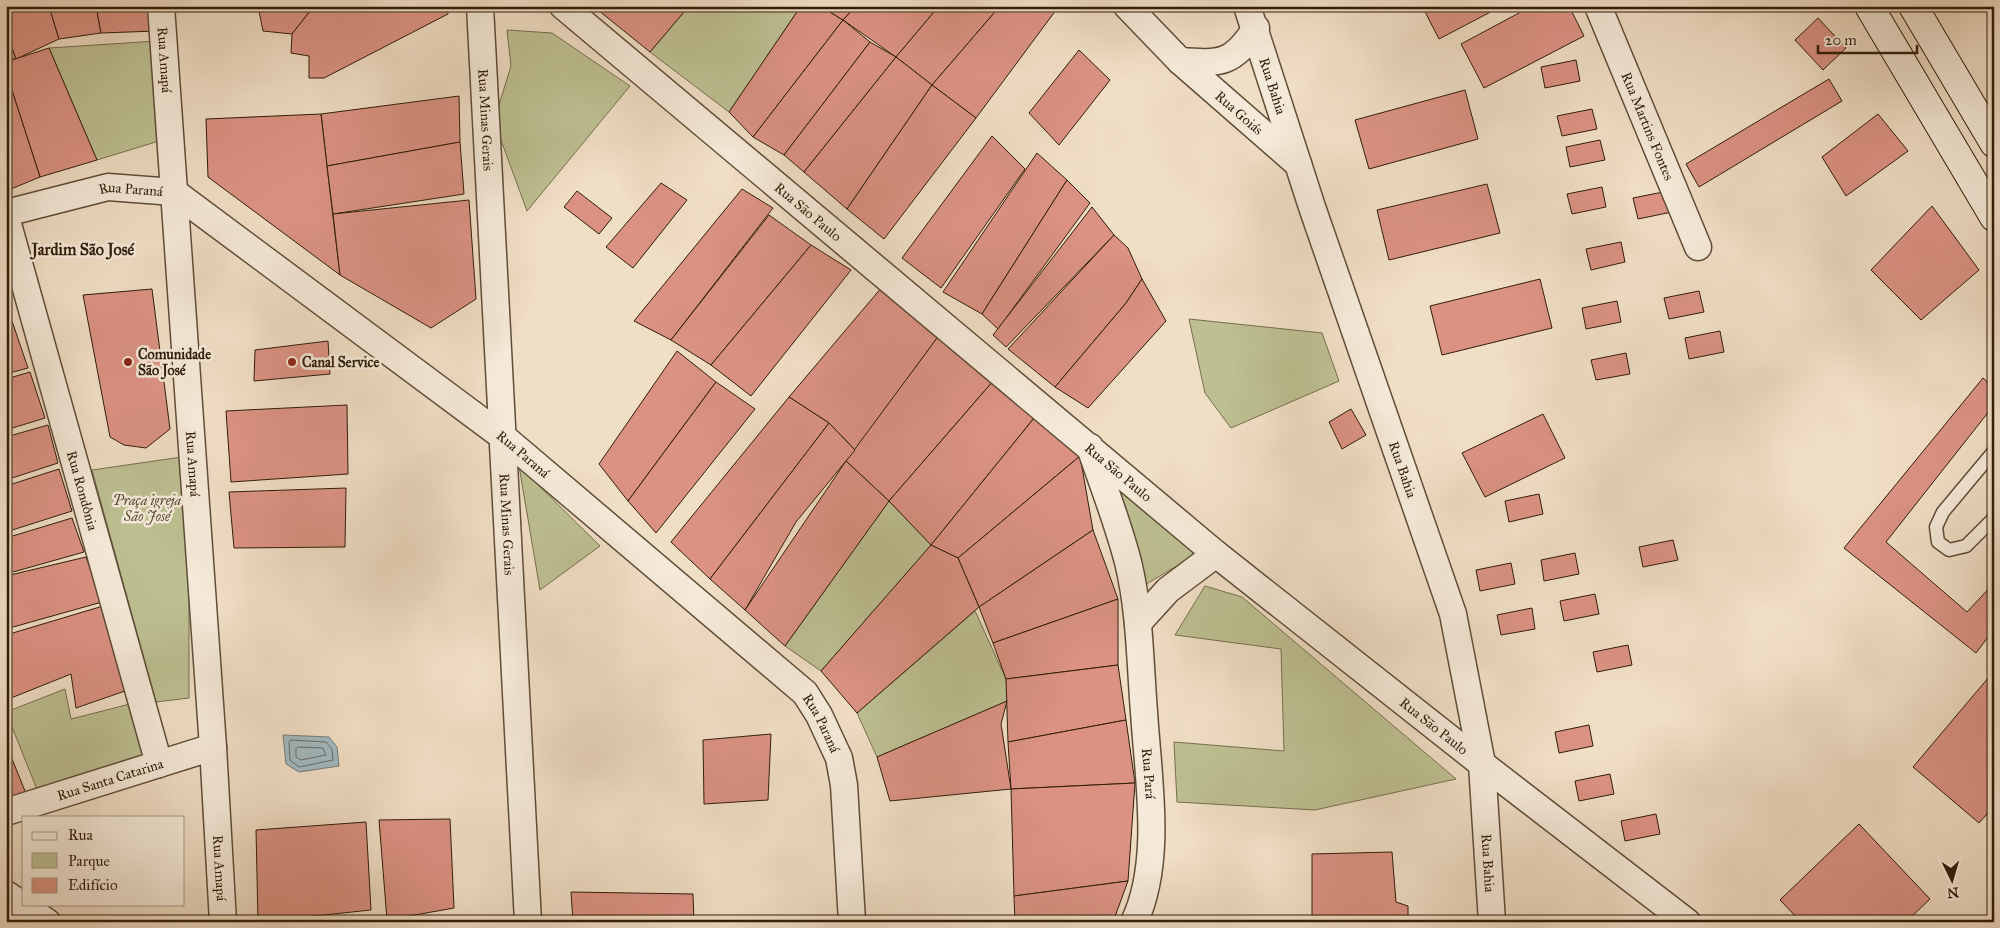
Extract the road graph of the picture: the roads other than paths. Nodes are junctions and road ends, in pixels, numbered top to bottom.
1 (161, 6) edge
2 (480, 6) edge
3 (563, 6) edge
4 (1127, 6) edge
5 (1598, 6) edge
6 (1869, 6) edge
7 (1913, 6) edge
8 (1252, 17) edge
9 (1180, 61) junction
10 (1994, 143) edge
11 (1298, 164) junction
12 (174, 192) junction
13 (6, 215) edge
14 (1994, 217) edge
15 (1698, 246) dead end
16 (502, 436) junction
17 (1090, 446) junction
18 (1994, 452) edge
19 (1994, 518) edge
20 (1216, 554) junction
21 (1138, 623) junction
22 (213, 748) junction
23 (159, 764) junction
24 (1482, 764) junction
25 (6, 812) edge
26 (6, 894) edge
27 (22, 905) edge
28 (24, 906) edge
29 (47, 922) edge
30 (223, 922) edge
31 (528, 922) edge
32 (852, 922) edge
33 (1134, 922) edge
34 (1492, 922) edge
35 (1687, 922) edge

1 - 12 street, Rua Amapá
2 - 16 street, Rua Minas Gerais
3 - 17 street, Rua São Paulo
4 - 9 street, Rua Goiás
5 - 15 street, Rua Martins Fontes
6 - 14 main road
7 - 10 main road
8 - 9 street
8 - 11 street, Rua Bahia
9 - 11 street, Rua Goiás
11 - 24 street, Rua Bahia
12 - 13 street, Rua Paraná
12 - 16 street, Rua Paraná
12 - 22 street, Rua Amapá
13 - 23 street, Rua Rondônia
16 - 31 street, Rua Minas Gerais
16 - 32 street, Rua Paraná
17 - 20 street, Rua São Paulo
17 - 21 street, Rua Pará
18 - 19 lane
20 - 21 street
20 - 24 street, Rua São Paulo
21 - 33 street, Rua Pará
22 - 23 street, Rua Santa Catarina
22 - 30 street, Rua Amapá
23 - 25 street, Rua Santa Catarina
24 - 34 street, Rua Bahia
24 - 35 street, Rua São Paulo
26 - 27 street
28 - 29 street

